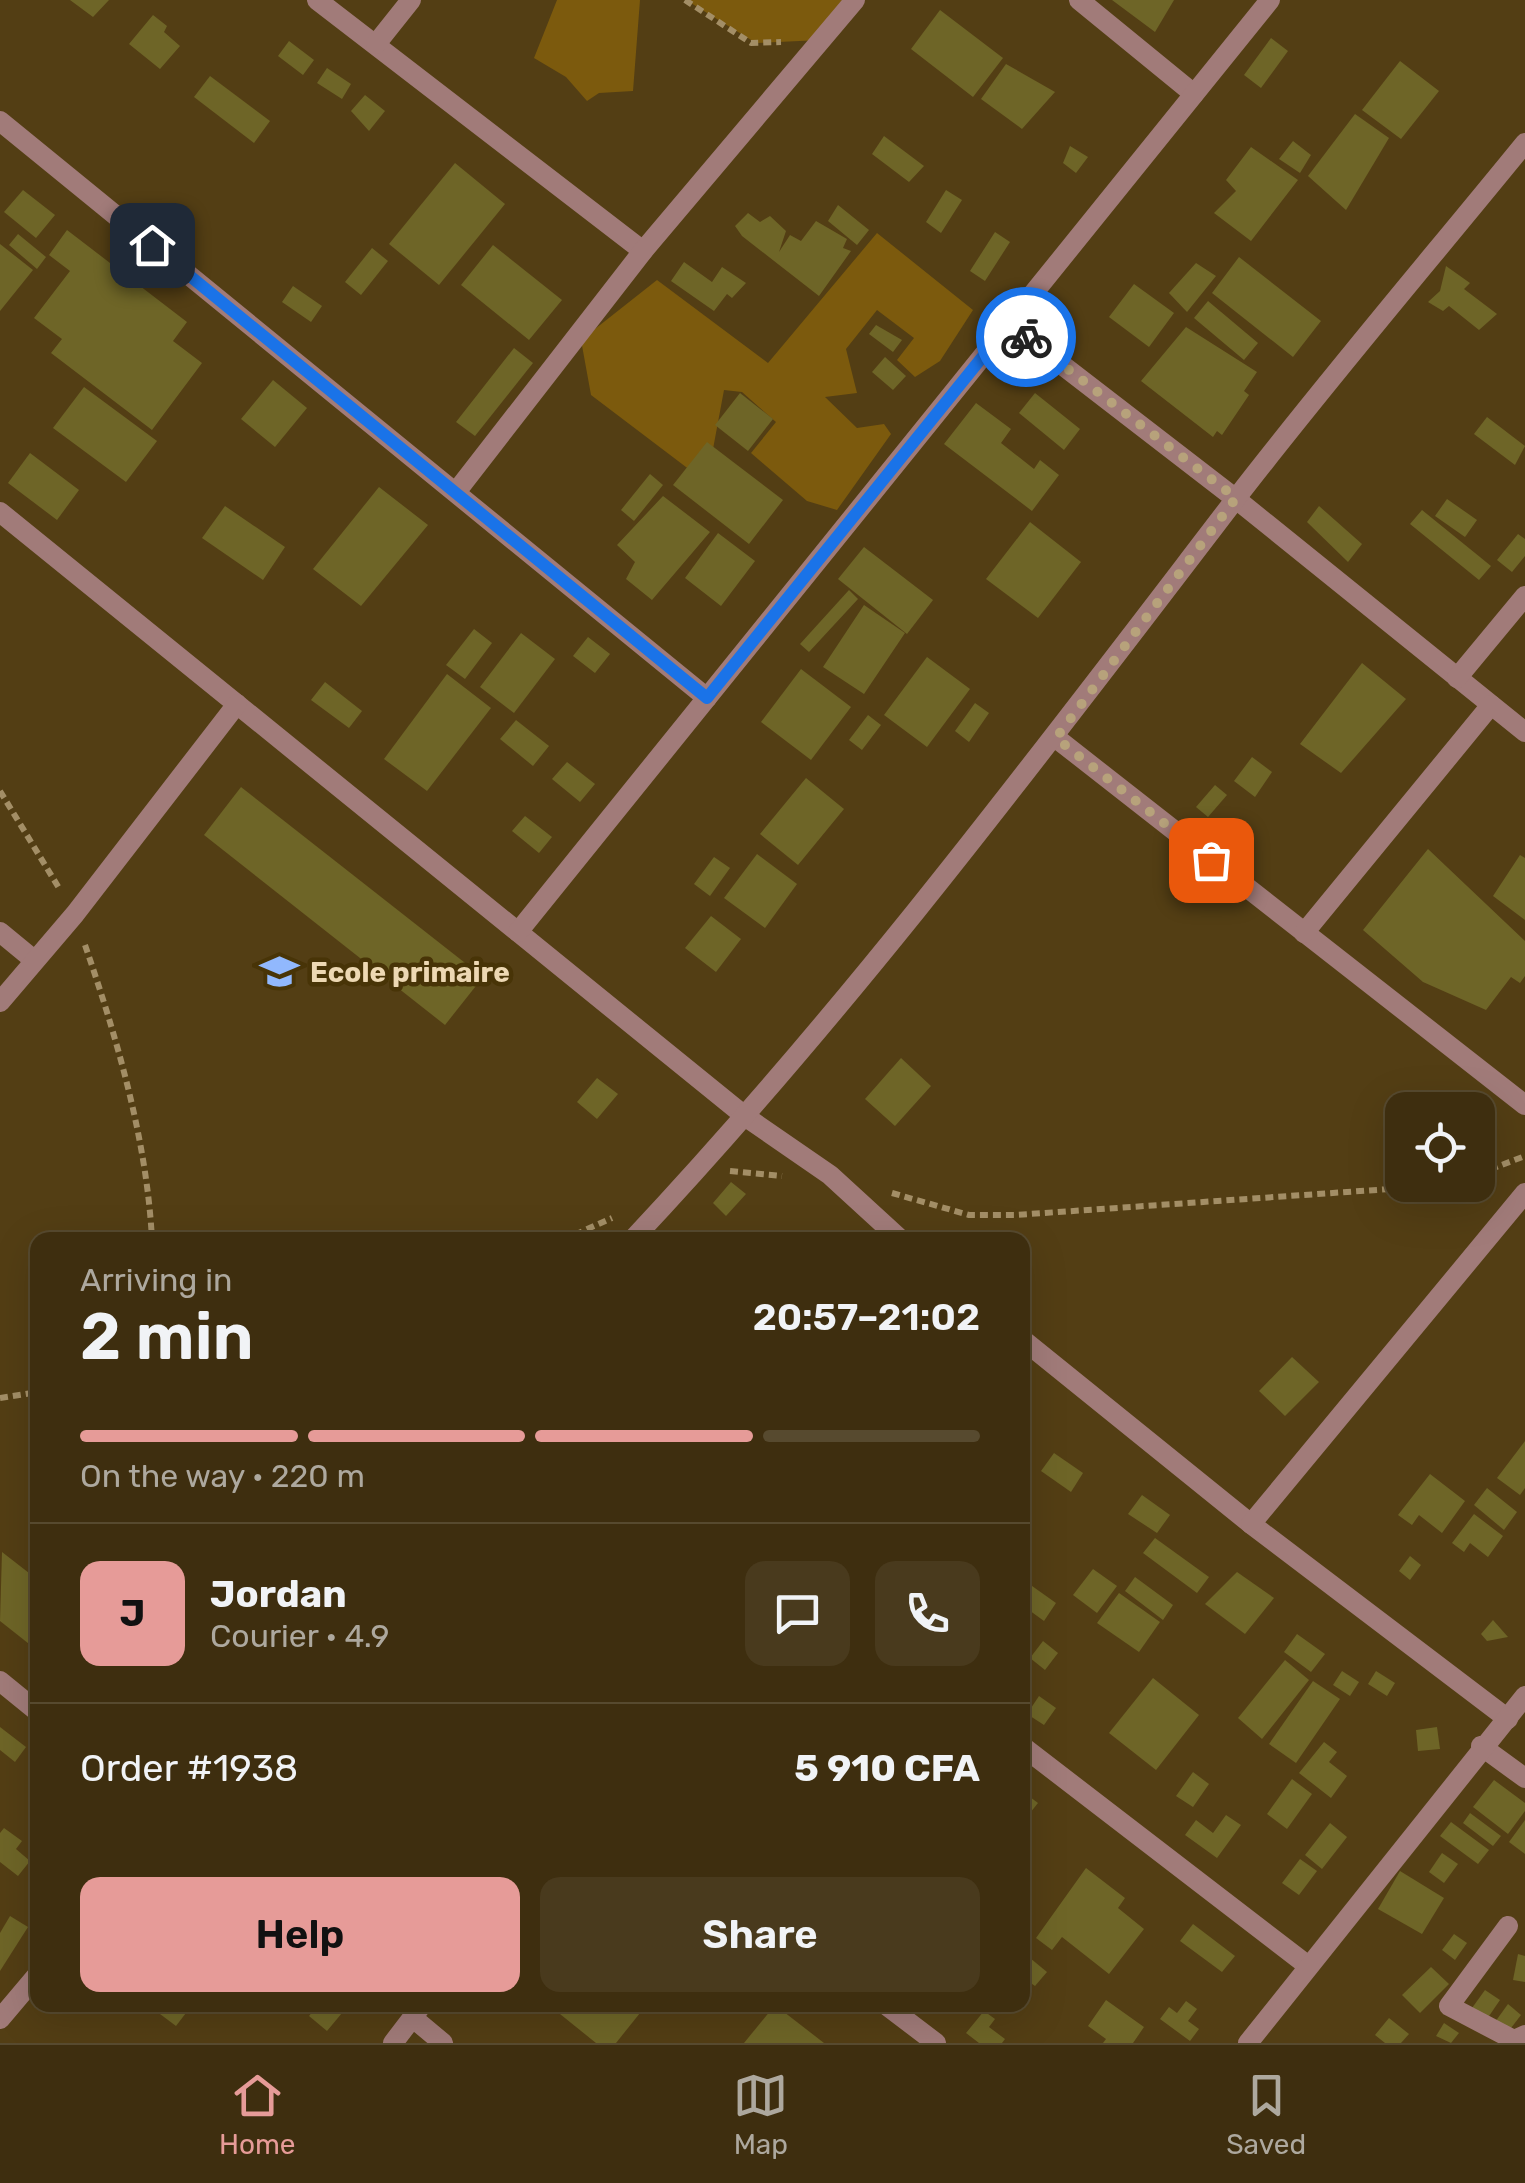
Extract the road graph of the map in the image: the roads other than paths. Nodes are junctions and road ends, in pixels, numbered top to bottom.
1 (317, 0) edge
2 (411, 0) edge
3 (855, 0) edge
4 (1079, 0) edge
5 (1270, 0) edge
6 (376, 44) junction
7 (1194, 94) junction
8 (0, 121) edge
9 (1525, 143) edge
10 (644, 251) junction
11 (1009, 324) junction
12 (456, 492) junction
13 (1236, 498) junction
14 (0, 512) edge
15 (1525, 596) edge
16 (1457, 678) junction
17 (707, 698) junction
18 (238, 704) junction
19 (1491, 706) junction
20 (1525, 732) edge
21 (1056, 738) junction
22 (0, 932) edge
23 (518, 932) junction
24 (1304, 932) junction
25 (34, 960) junction
26 (0, 1002) edge
27 (1525, 1105) edge
28 (746, 1117) junction
29 (1525, 1193) edge
30 (639, 1232) edge
31 (892, 1232) edge
32 (1030, 1345) edge
33 (1251, 1524) junction
34 (0, 1680) edge
35 (1525, 1696) edge
36 (30, 1705) edge
37 (1508, 1719) junction
38 (1481, 1746) junction
39 (1030, 1752) edge
40 (1525, 1778) edge
41 (1508, 1926) dead end
42 (1307, 1966) junction
43 (30, 1983) edge
44 (418, 2012) edge
45 (895, 2012) edge
46 (0, 2019) edge
47 (1525, 2035) edge
48 (394, 2043) edge
49 (444, 2043) edge
50 (936, 2043) edge
51 (1248, 2043) edge

1 - 6 street
2 - 6 street
3 - 10 street
4 - 7 street
5 - 7 street
6 - 10 street
7 - 11 street
8 - 12 street
9 - 13 street
10 - 12 street
11 - 13 street
11 - 17 street
12 - 17 street
13 - 16 street
13 - 21 street
14 - 18 street
15 - 16 street
16 - 19 street
17 - 23 street
18 - 23 street
18 - 25 street
19 - 20 street
19 - 24 street
21 - 24 street
21 - 28 street
22 - 25 street
23 - 28 street
24 - 27 street
25 - 26 street
28 - 30 street
28 - 31 street
29 - 33 street
32 - 33 street
33 - 37 street
34 - 36 street
35 - 37 street
37 - 38 street
38 - 40 street
38 - 42 street
39 - 42 street
41 - 47 street
42 - 51 street
43 - 46 street
44 - 48 street
44 - 49 street
45 - 50 street

